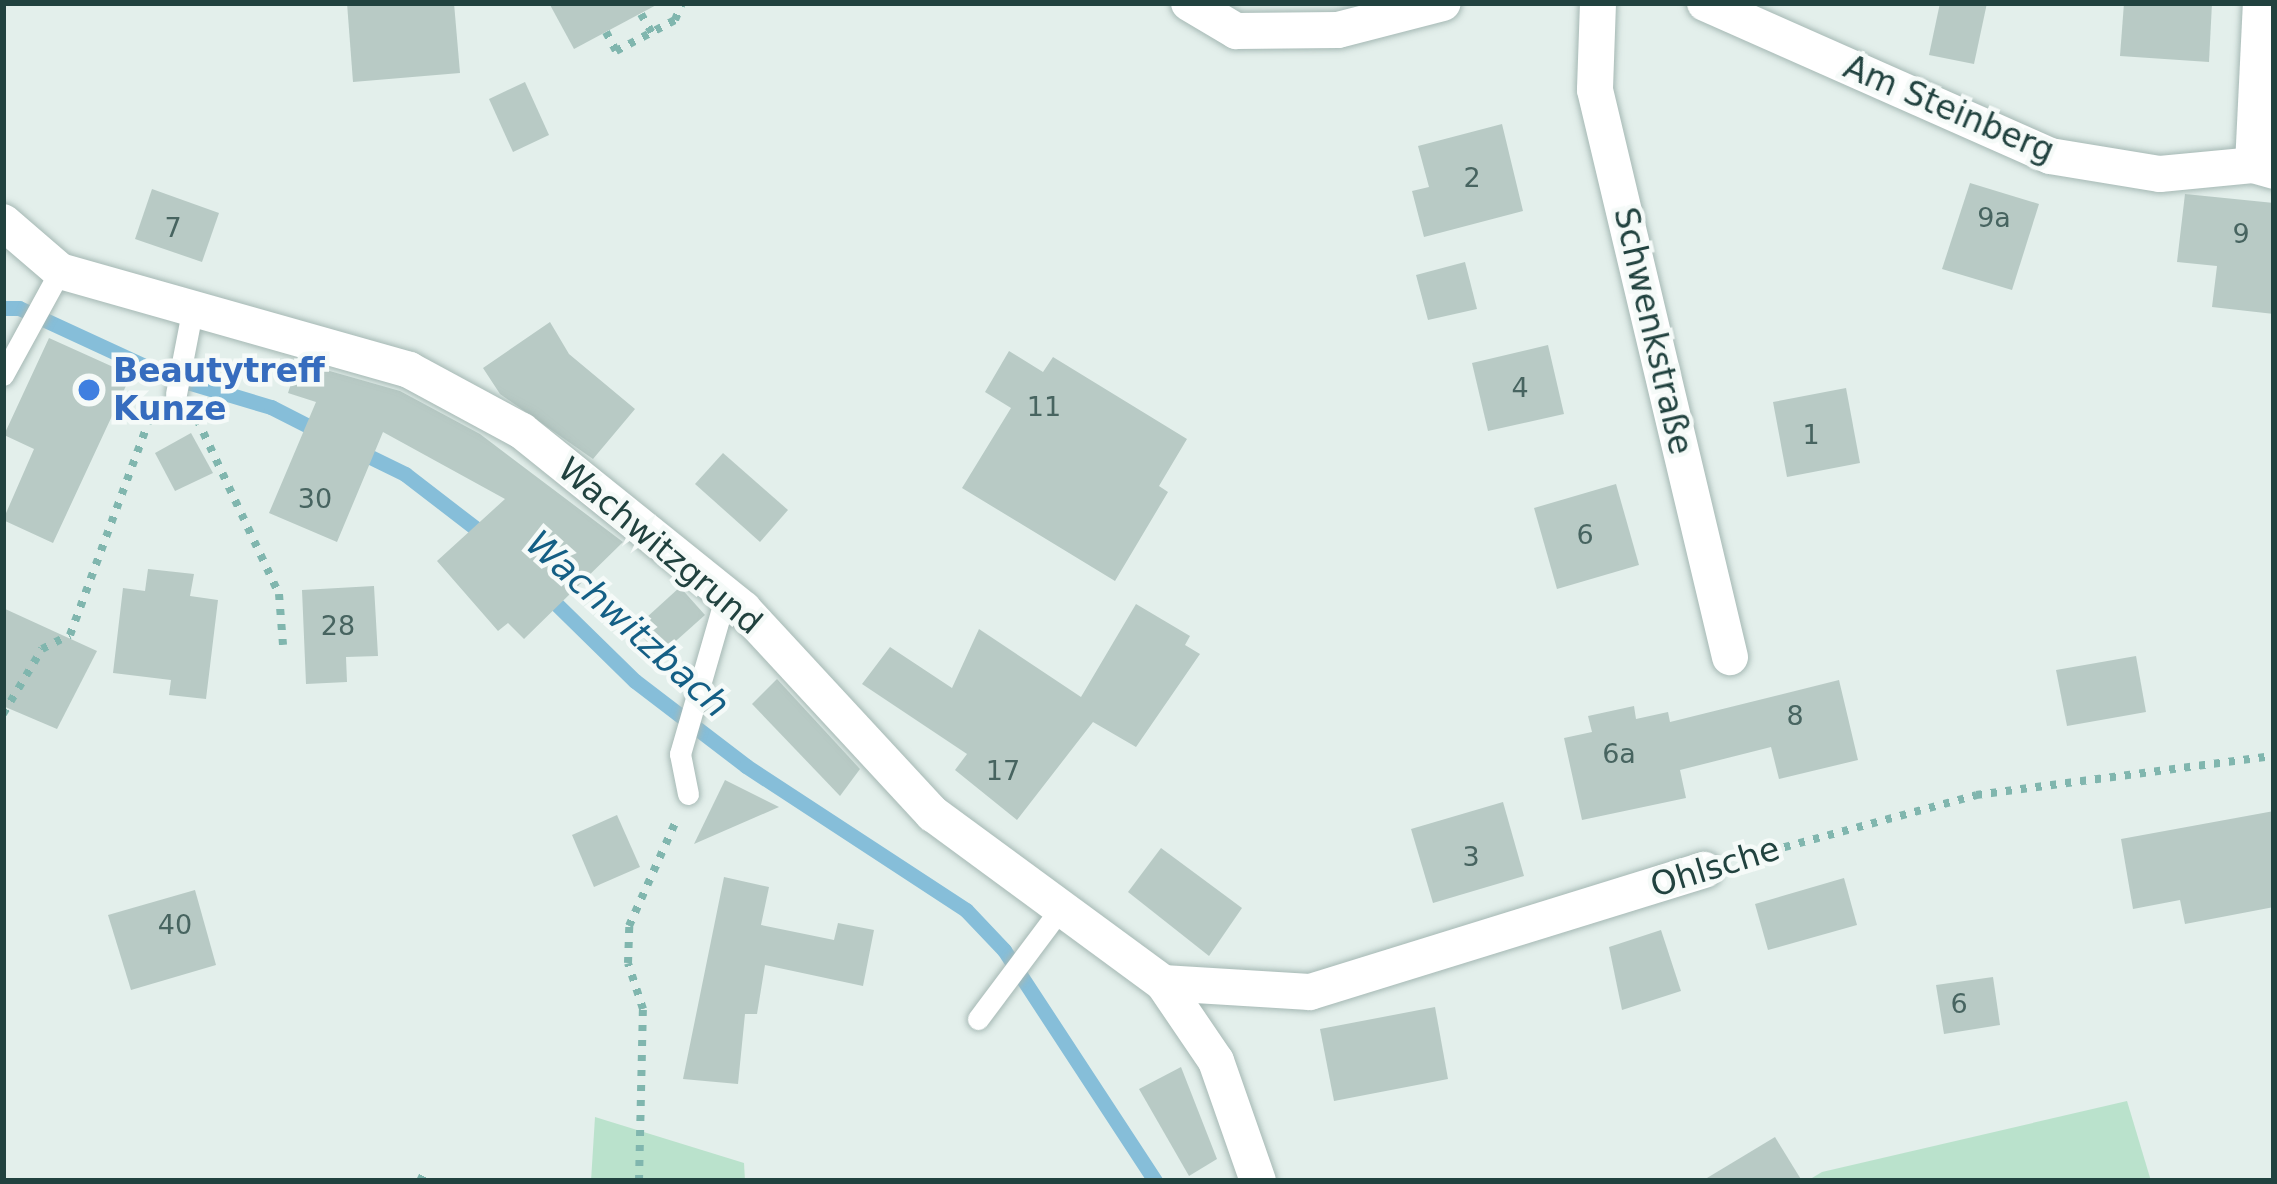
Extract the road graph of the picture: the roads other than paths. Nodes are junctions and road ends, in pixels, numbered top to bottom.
1 (1189, 3) edge
2 (1443, 3) edge
3 (1598, 3) edge
4 (1705, 3) edge
5 (2261, 3) edge
6 (2264, 168) edge
7 (3, 222) edge
8 (54, 284) junction
9 (193, 312) junction
10 (3, 375) edge
11 (185, 396) road end
12 (726, 595) junction
13 (1730, 657) dead end
14 (688, 794) road end
15 (1705, 870) road end
16 (1061, 908) junction
17 (1163, 983) junction
18 (978, 1019) dead end
19 (1258, 1181) edge

1 - 2 street
3 - 13 street, Schwenkstraße
4 - 6 street, Am Steinberg
5 - 6 street
7 - 8 street, Wachwitzgrund
8 - 9 street, Wachwitzgrund
8 - 10 lane
9 - 11 lane
9 - 12 street, Wachwitzgrund
12 - 14 lane
12 - 16 street, Wachwitzgrund
15 - 17 street, Ohlsche
16 - 17 street, Wachwitzgrund
16 - 18 lane
17 - 19 street, Wachwitzgrund

